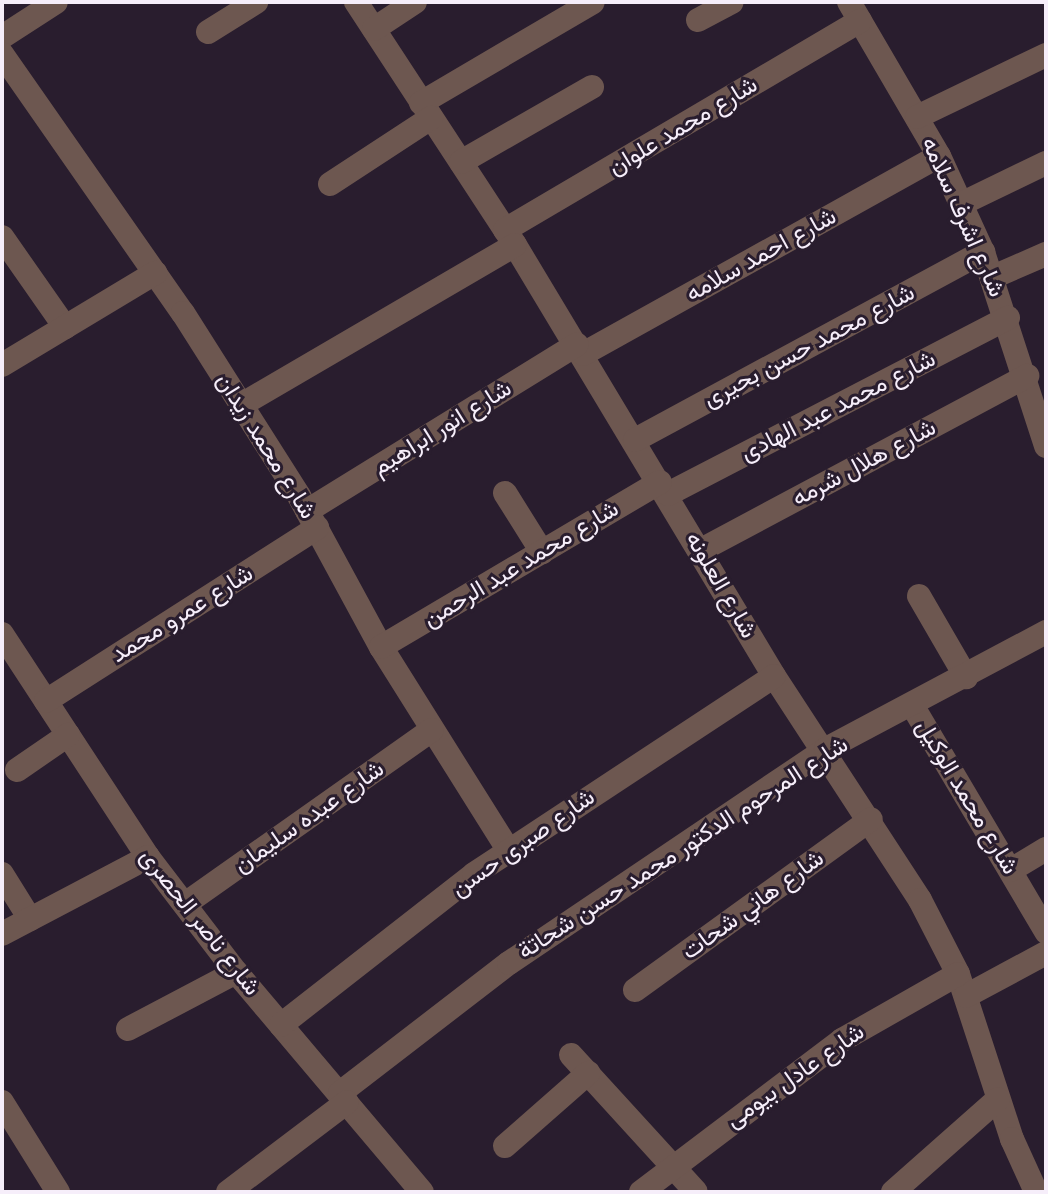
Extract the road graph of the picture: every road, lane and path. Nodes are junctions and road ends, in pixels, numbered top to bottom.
1 (56, 2) edge
2 (256, 2) edge
3 (356, 2) edge
4 (415, 2) edge
5 (593, 2) edge
6 (732, 2) edge
7 (855, 12) edge
8 (698, 20) dead end
9 (374, 29) junction
10 (208, 32) dead end
11 (2, 37) edge
12 (2, 54) edge
13 (1046, 55) edge
14 (592, 87) dead end
15 (426, 111) junction
16 (917, 117) junction
17 (939, 156) junction
18 (461, 162) junction
19 (1046, 163) edge
20 (330, 184) dead end
21 (961, 204) junction
22 (2, 237) edge
23 (510, 238) junction
24 (983, 252) junction
25 (1046, 254) edge
26 (155, 273) junction
27 (993, 277) junction
28 (1008, 318) junction
29 (65, 327) junction
30 (580, 349) junction
31 (2, 365) edge
32 (1027, 376) junction
33 (241, 405) junction
34 (1045, 434) edge
35 (635, 440) junction
36 (664, 488) junction
37 (505, 493) dead end
38 (312, 519) junction
39 (701, 550) junction
40 (542, 552) junction
41 (919, 596) dead end
42 (1046, 632) edge
43 (2, 634) edge
44 (381, 647) junction
45 (774, 676) junction
46 (966, 677) junction
47 (46, 701) junction
48 (912, 705) junction
49 (432, 730) junction
50 (68, 735) junction
51 (826, 749) junction
52 (17, 770) dead end
53 (871, 819) junction
54 (1046, 849) edge
55 (509, 851) junction
56 (148, 857) junction
57 (1011, 870) junction
58 (2, 874) edge
59 (185, 904) junction
60 (30, 919) junction
61 (1046, 932) edge
62 (2, 934) edge
63 (1046, 953) edge
64 (236, 972) junction
65 (962, 985) junction
66 (635, 990) dead end
67 (281, 1025) junction
68 (128, 1029) dead end
69 (344, 1097) junction
70 (998, 1099) junction
71 (2, 1102) edge
72 (505, 1146) dead end
73 (669, 1166) junction
74 (58, 1192) edge
75 (228, 1192) edge
76 (422, 1192) edge
77 (641, 1192) edge
78 (696, 1192) edge
79 (893, 1192) edge
80 (1036, 1192) edge

1 - 11 street
2 - 10 street
3 - 9 street, شارع العلونه
4 - 9 street
5 - 15 street
6 - 8 street
7 - 16 street, شارع اشرف سلامه
7 - 23 street, شارع محمد علوان
9 - 15 street, شارع العلونه
12 - 26 street, شارع محمد زيدان
13 - 16 street
14 - 18 street
15 - 18 street, شارع العلونه
15 - 20 street
16 - 17 street, شارع اشرف سلامه
17 - 21 street, شارع اشرف سلامه
17 - 30 street, شارع احمد سلامه
18 - 23 street, شارع العلونه
19 - 21 street
21 - 24 street, شارع اشرف سلامه
22 - 29 street
23 - 30 street, شارع العلونه
23 - 33 street, شارع محمد علوان
24 - 27 street, شارع اشرف سلامه
24 - 35 street, شارع محمد حسن بحيرى
25 - 27 street
26 - 29 street
26 - 33 street, شارع محمد زيدان
27 - 28 street, شارع اشرف سلامه
28 - 32 street, شارع اشرف سلامه
28 - 36 street, شارع محمد عبد الهادى
29 - 31 street
30 - 35 street, شارع العلونه
30 - 38 street, شارع انور ابراهيم
32 - 34 street, شارع اشرف سلامه
32 - 39 street, شارع هلال شرمه
33 - 38 street, شارع محمد زيدان
35 - 36 street, شارع العلونه
36 - 39 street, شارع العلونه
36 - 40 street, شارع محمد عبد الرحمن
37 - 40 street
38 - 44 street, شارع محمد زيدان
38 - 47 street, شارع عمرو محمد
39 - 45 street, شارع العلونه
40 - 44 street, شارع محمد عبد الرحمن
41 - 46 street
42 - 46 street, شارع المرحوم الدكتور محمد حسن شحاتة
43 - 47 street, شارع ناصر الحصرى
44 - 49 street, شارع محمد زيدان
45 - 51 street, شارع العلونه
45 - 55 street, شارع صبرى حسن
46 - 48 street, شارع المرحوم الدكتور محمد حسن شحاتة
47 - 50 street, شارع ناصر الحصرى
48 - 51 street, شارع المرحوم الدكتور محمد حسن شحاتة
48 - 57 street, شارع محمد الوكيل
49 - 55 street, شارع محمد زيدان
49 - 59 street, شارع عبده سليمان
50 - 52 street
50 - 56 street, شارع ناصر الحصرى
51 - 53 street, شارع العلونه
51 - 69 street, شارع المرحوم الدكتور محمد حسن شحاتة
53 - 65 street, شارع العلونه
53 - 66 street, شارع هاني شحات
54 - 57 street
55 - 67 street, شارع صبرى حسن
56 - 59 street, شارع ناصر الحصرى
56 - 60 street
57 - 61 street, شارع محمد الوكيل
58 - 60 street
59 - 64 street, شارع ناصر الحصرى
60 - 62 street
63 - 65 street, شارع عادل بيومى
64 - 67 street, شارع ناصر الحصرى
64 - 68 street
65 - 70 street, شارع العلونه
65 - 73 street, شارع عادل بيومى
67 - 69 street, شارع ناصر الحصرى
69 - 75 street, شارع المرحوم الدكتور محمد حسن شحاتة
69 - 76 street, شارع ناصر الحصرى
70 - 79 street
70 - 80 street, شارع العلونه
71 - 74 street
72 - 73 street
73 - 77 street, شارع عادل بيومى
73 - 78 street

